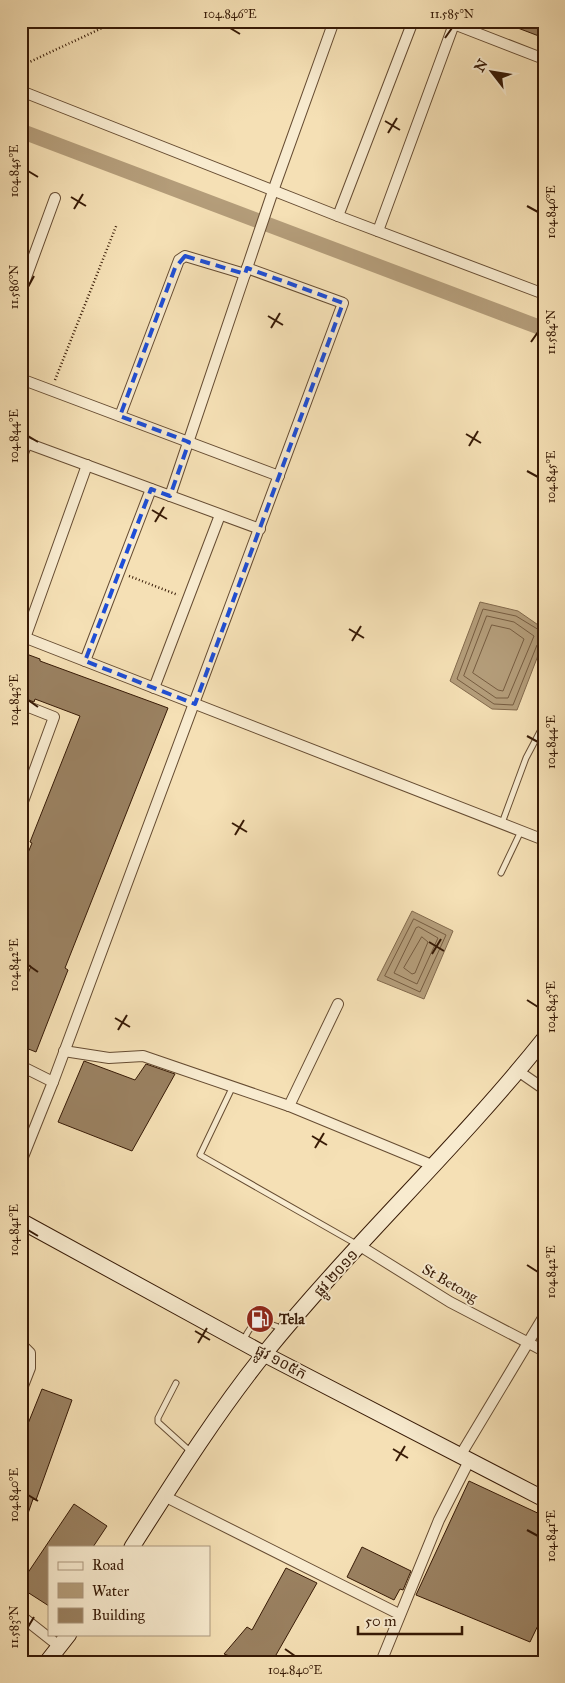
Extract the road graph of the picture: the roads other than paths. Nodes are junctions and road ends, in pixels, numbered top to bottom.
1 (334, 21) edge
2 (413, 21) edge
3 (450, 22) edge
4 (544, 59) edge
5 (21, 91) edge
6 (273, 191) junction
7 (56, 198) dead end
8 (338, 216) junction
9 (378, 231) junction
10 (246, 271) junction
11 (21, 291) edge
12 (544, 294) edge
13 (21, 379) edge
14 (120, 416) junction
15 (24, 442) edge
16 (188, 442) junction
17 (21, 458) edge
18 (87, 465) junction
19 (279, 476) junction
20 (152, 489) junction
21 (170, 496) junction
22 (220, 515) junction
23 (260, 530) junction
24 (23, 637) edge
25 (85, 661) junction
26 (154, 688) junction
27 (21, 704) edge
28 (195, 704) junction
29 (544, 724) edge
30 (21, 807) edge
31 (502, 824) junction
32 (520, 831) junction
33 (544, 840) edge
34 (501, 873) dead end
35 (338, 1004) dead end
36 (544, 1039) edge
37 (64, 1051) junction
38 (21, 1066) edge
39 (518, 1071) junction
40 (53, 1082) junction
41 (233, 1085) junction
42 (544, 1089) edge
43 (289, 1106) junction
44 (21, 1162) edge
45 (432, 1165) junction
46 (21, 1221) edge
47 (360, 1246) junction
48 (544, 1316) edge
49 (285, 1331) junction
50 (244, 1342) junction
51 (528, 1342) junction
52 (21, 1344) edge
53 (544, 1351) edge
54 (264, 1354) junction
55 (176, 1383) dead end
56 (21, 1391) edge
57 (193, 1453) junction
58 (465, 1458) junction
59 (164, 1496) junction
60 (544, 1500) edge
61 (133, 1546) edge
62 (400, 1614) junction
63 (21, 1616) edge
64 (68, 1636) edge
65 (60, 1646) junction
66 (47, 1662) edge
67 (381, 1662) edge

1 - 6 street
2 - 8 street
3 - 4 street
3 - 9 street
5 - 6 street
6 - 8 street
6 - 10 street
7 - 11 street
8 - 9 street
9 - 12 street
10 - 14 street
10 - 16 street
10 - 19 street
13 - 14 street
14 - 16 street
15 - 17 street
15 - 18 street
16 - 19 street
16 - 21 street
18 - 20 street
18 - 24 street
19 - 23 street
20 - 21 street
20 - 25 street
21 - 22 street
22 - 23 street
22 - 26 street
23 - 28 street
24 - 25 street
25 - 26 street
26 - 28 street
27 - 30 street
28 - 31 street
28 - 37 street
29 - 31 lane
31 - 32 street
32 - 33 street
32 - 34 lane
35 - 43 street
36 - 39 main road, ផ្លូវ ២០១១
37 - 40 street
37 - 41 street
38 - 40 street
39 - 42 street
39 - 45 main road, ផ្លូវ ២០១១
40 - 44 street
41 - 43 street
41 - 47 lane
43 - 45 street
45 - 47 main road, ផ្លូវ ២០១១
46 - 50 main road, ផ្លូវ ១០៥ក
47 - 49 main road, ផ្លូវ ២០១១
47 - 51 street, St Betong
48 - 51 street
49 - 50 lane
49 - 54 main road, ផ្លូវ ២០១១
50 - 54 main road, ផ្លូវ ១០៥ក
51 - 53 street, St Betong
51 - 58 street
52 - 56 street
54 - 57 main road, ផ្លូវ ២០១១
54 - 58 main road, ផ្លូវ ១០៥ក
55 - 57 lane
57 - 59 main road, ផ្លូវ ២០១១
58 - 60 main road, ផ្លូវ ១០៥ក
58 - 62 street
59 - 61 main road, ផ្លូវ ២០១១
59 - 62 street
62 - 67 street
63 - 65 street
64 - 65 main road
65 - 66 main road

